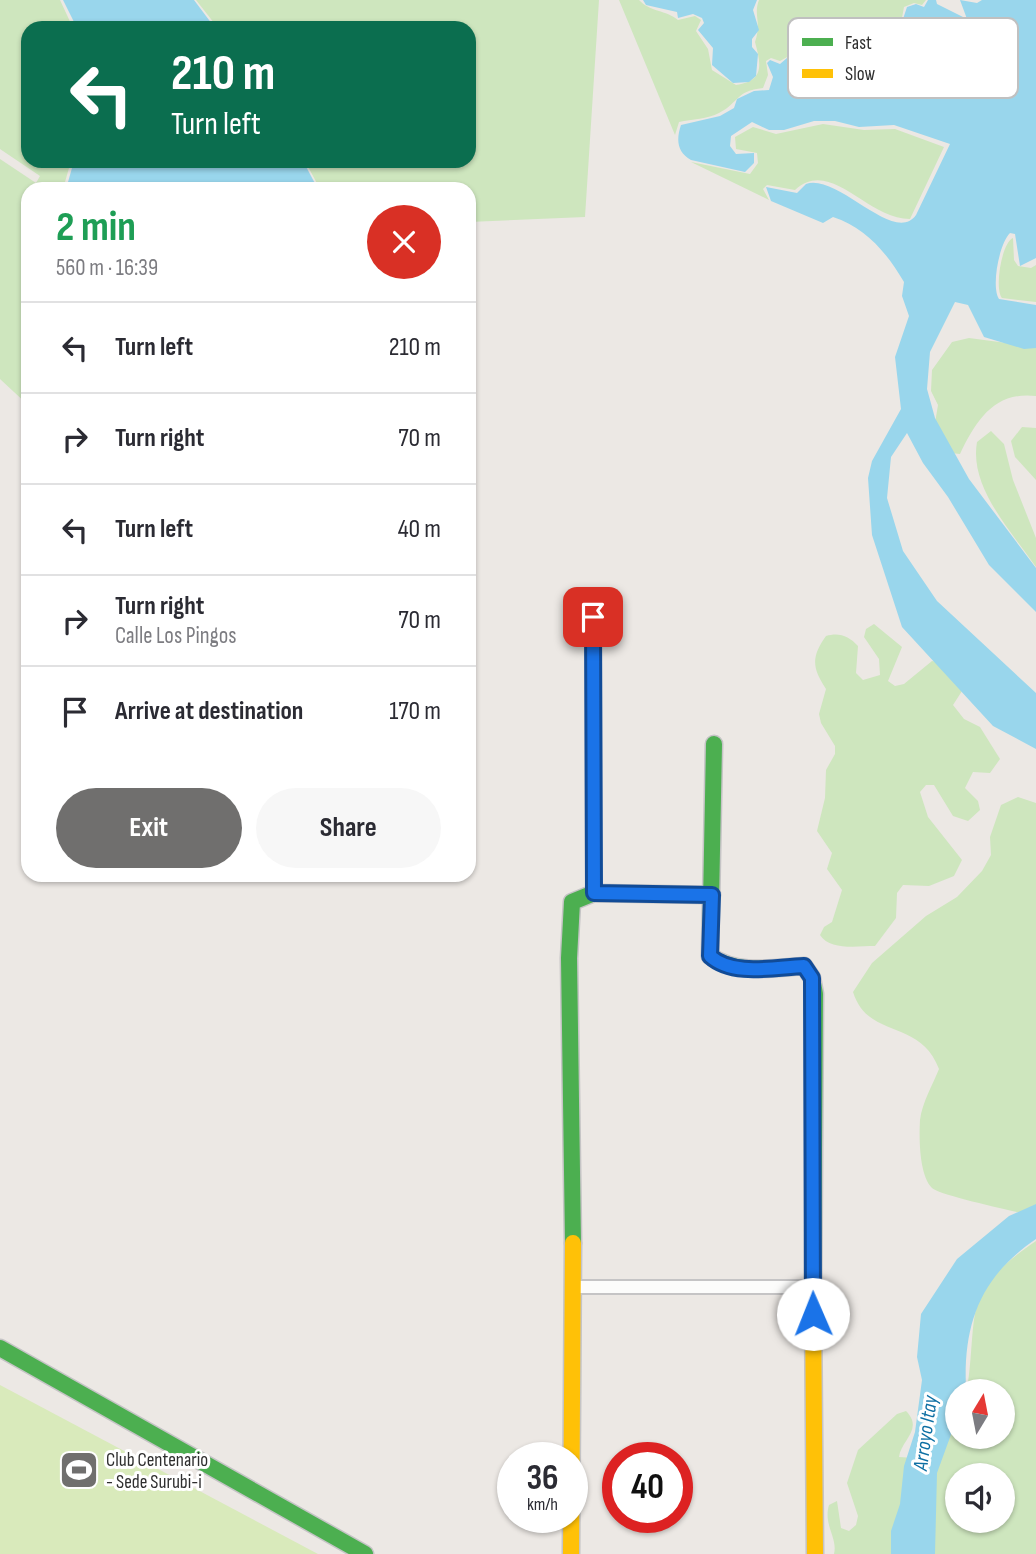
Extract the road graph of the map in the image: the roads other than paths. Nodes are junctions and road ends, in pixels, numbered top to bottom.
1 (593, 617) dead end
2 (714, 744) dead end
3 (594, 893) junction
4 (712, 895) junction
5 (574, 1287) junction
6 (813, 1287) junction
7 (0, 1348) edge
8 (365, 1554) edge
9 (571, 1554) edge
10 (815, 1554) edge

1 - 3 street
2 - 4 street
3 - 4 street
3 - 5 street
4 - 6 street
5 - 6 street
5 - 9 street
6 - 10 street
7 - 8 street

